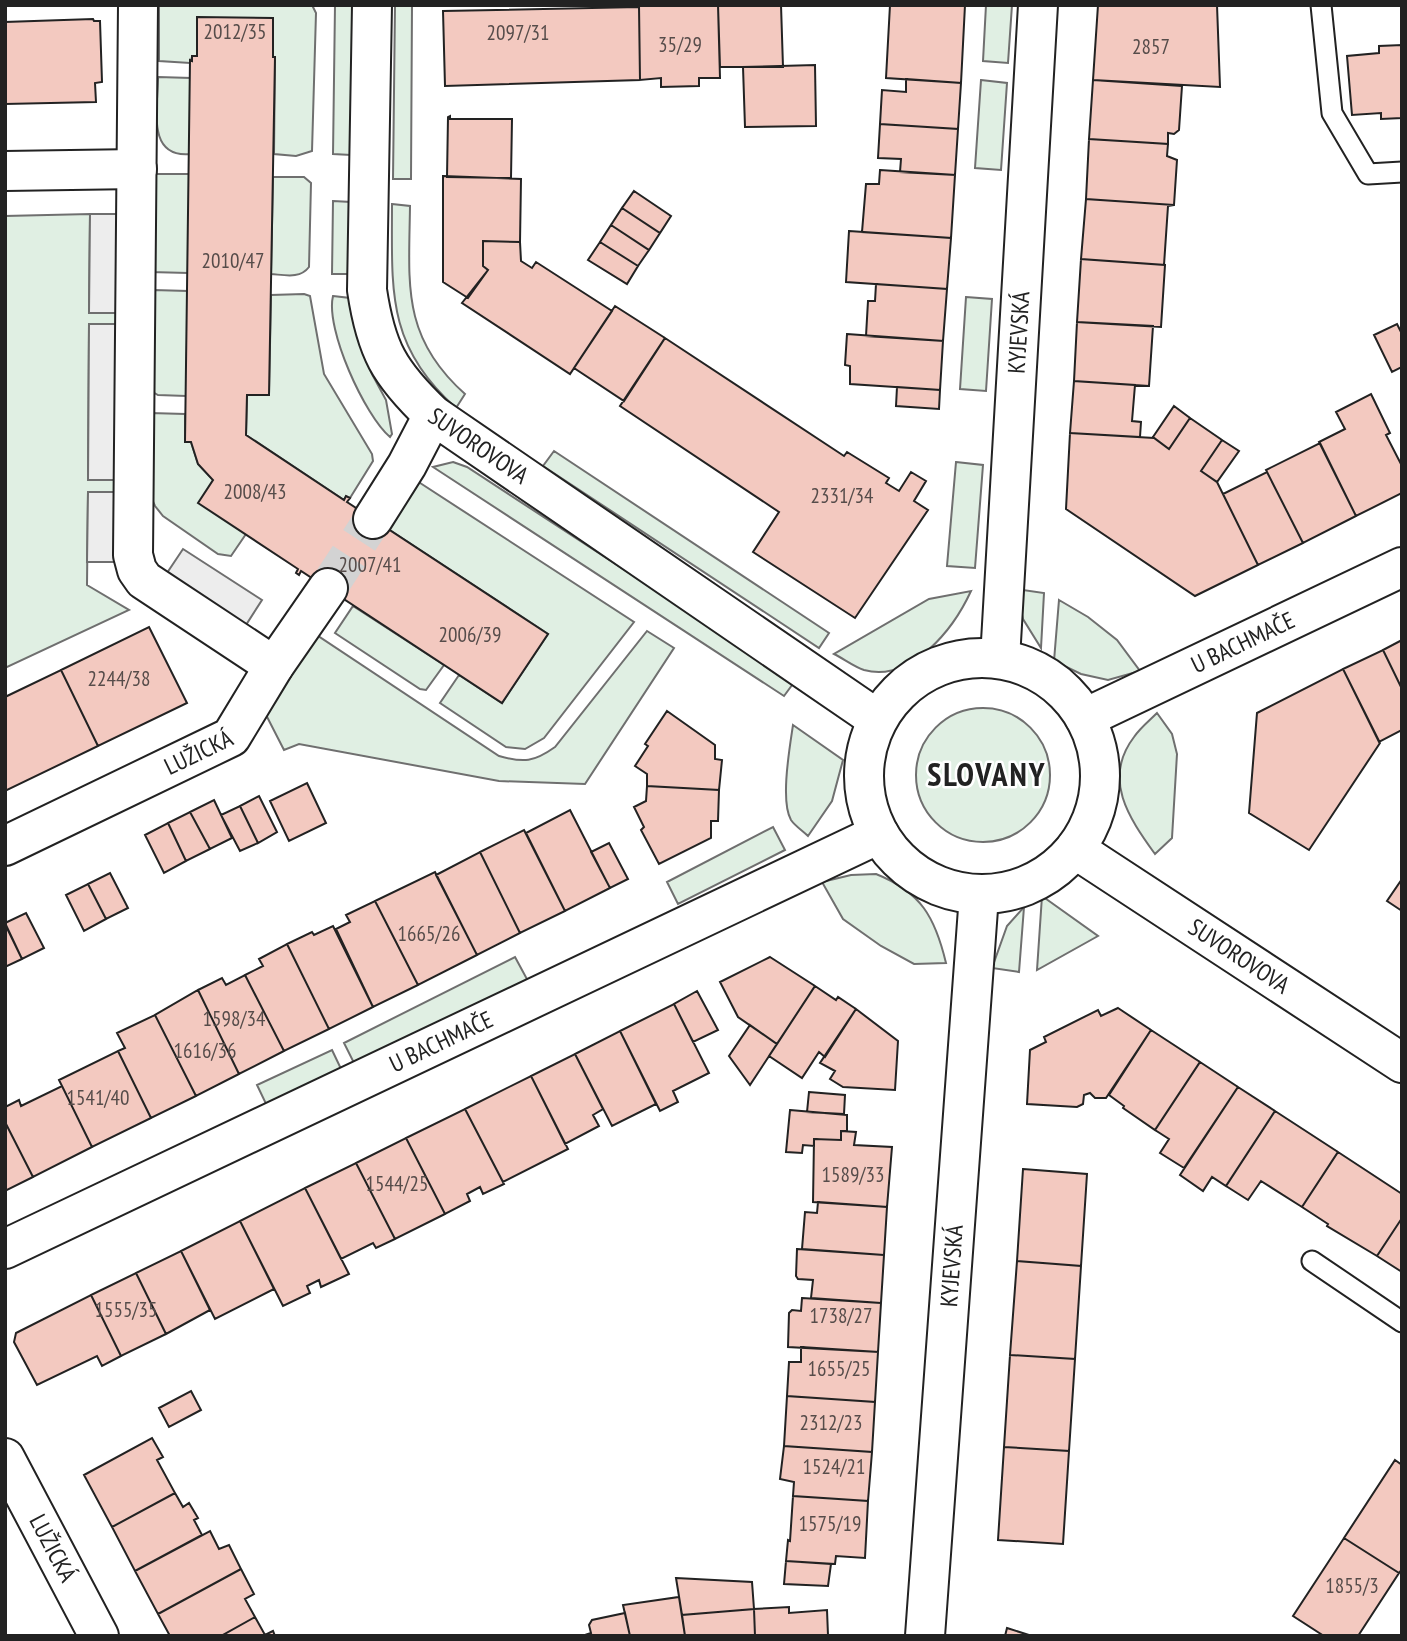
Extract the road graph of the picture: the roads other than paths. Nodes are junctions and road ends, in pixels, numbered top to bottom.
1 (138, 5) edge
2 (372, 5) edge
3 (1038, 5) edge
4 (1321, 5) edge
5 (137, 169) junction
6 (5, 171) edge
7 (1402, 172) edge
8 (433, 415) junction
9 (373, 519) tunnel mouth
10 (1402, 567) edge
11 (328, 588) tunnel mouth
12 (1000, 659) junction
13 (274, 666) junction
14 (1085, 718) junction
15 (877, 719) junction
16 (878, 834) junction
17 (5, 846) edge
18 (1075, 849) junction
19 (979, 895) junction
20 (1402, 1063) edge
21 (5, 1249) edge
22 (1312, 1261) dead end
23 (1402, 1322) edge
24 (5, 1458) edge
25 (99, 1636) edge
26 (925, 1636) edge

1 - 5 street
2 - 8 street, SUVOROVOVA
3 - 12 street, KYJEVSKÁ
4 - 7 lane
5 - 6 street
5 - 13 street
8 - 9 street
8 - 15 street, SUVOROVOVA
10 - 14 street, U BACHMAČE
11 - 13 street, LUŽICKÁ
12 - 14 street
12 - 15 street
13 - 17 street, LUŽICKÁ
14 - 18 street
15 - 16 street
16 - 19 street
16 - 21 street, U BACHMAČE
18 - 19 street
18 - 20 street, SUVOROVOVA
19 - 26 street, KYJEVSKÁ
22 - 23 lane
24 - 25 street, LUŽICKÁ

